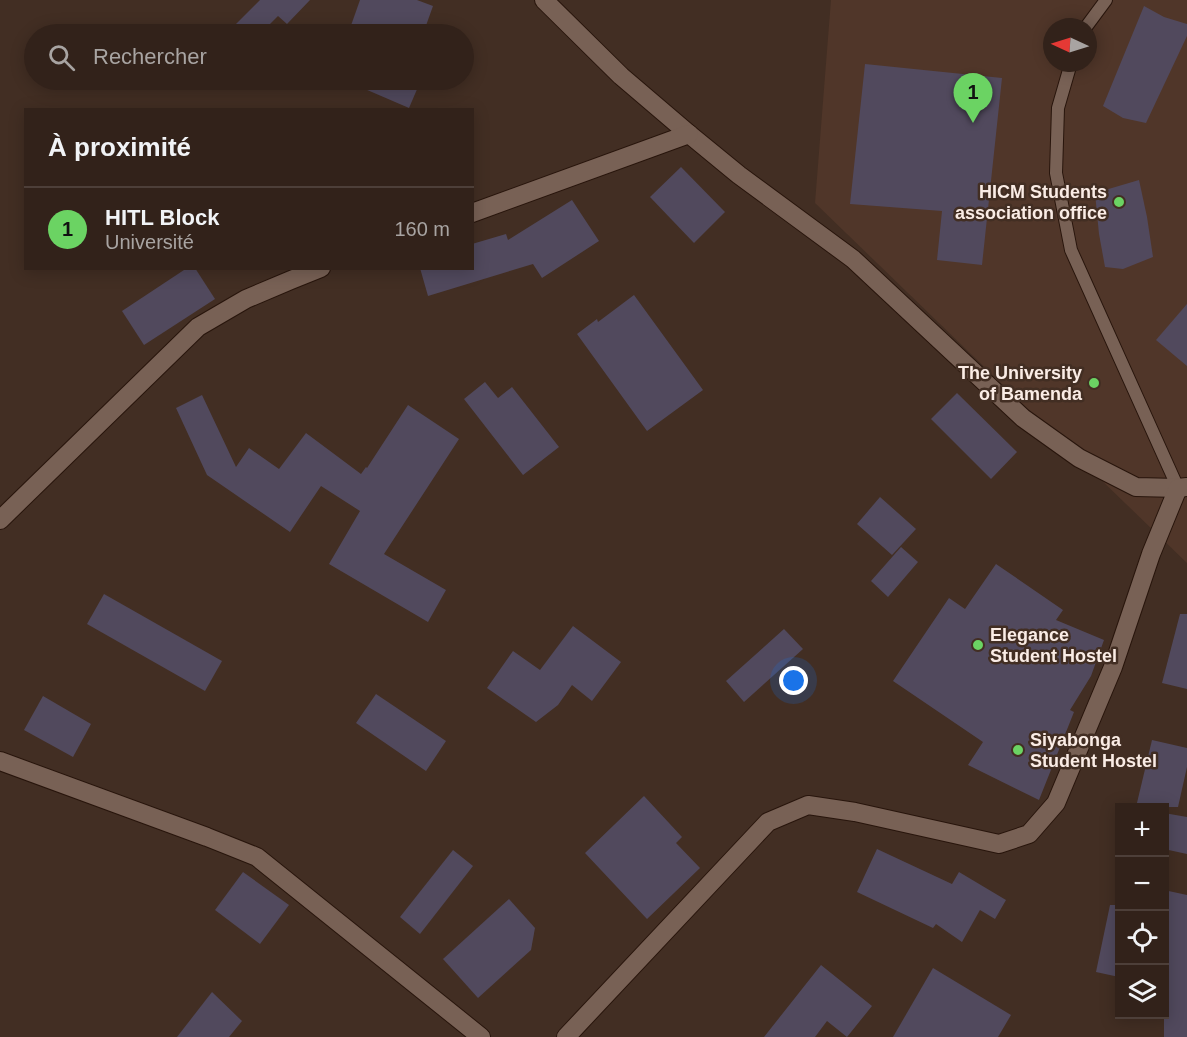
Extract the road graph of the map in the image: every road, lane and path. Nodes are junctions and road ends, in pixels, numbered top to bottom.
1 (544, 0) edge
2 (1106, 0) edge
3 (1093, 18) edge
4 (1068, 72) edge
5 (689, 134) junction
6 (474, 212) edge
7 (316, 270) edge
8 (1184, 491) edge
9 (0, 520) edge
10 (0, 760) edge
11 (569, 1036) edge
12 (481, 1037) edge

1 - 5 street
2 - 3 lane
4 - 8 lane
5 - 6 street
5 - 8 street
7 - 9 street
8 - 11 street
10 - 12 street

